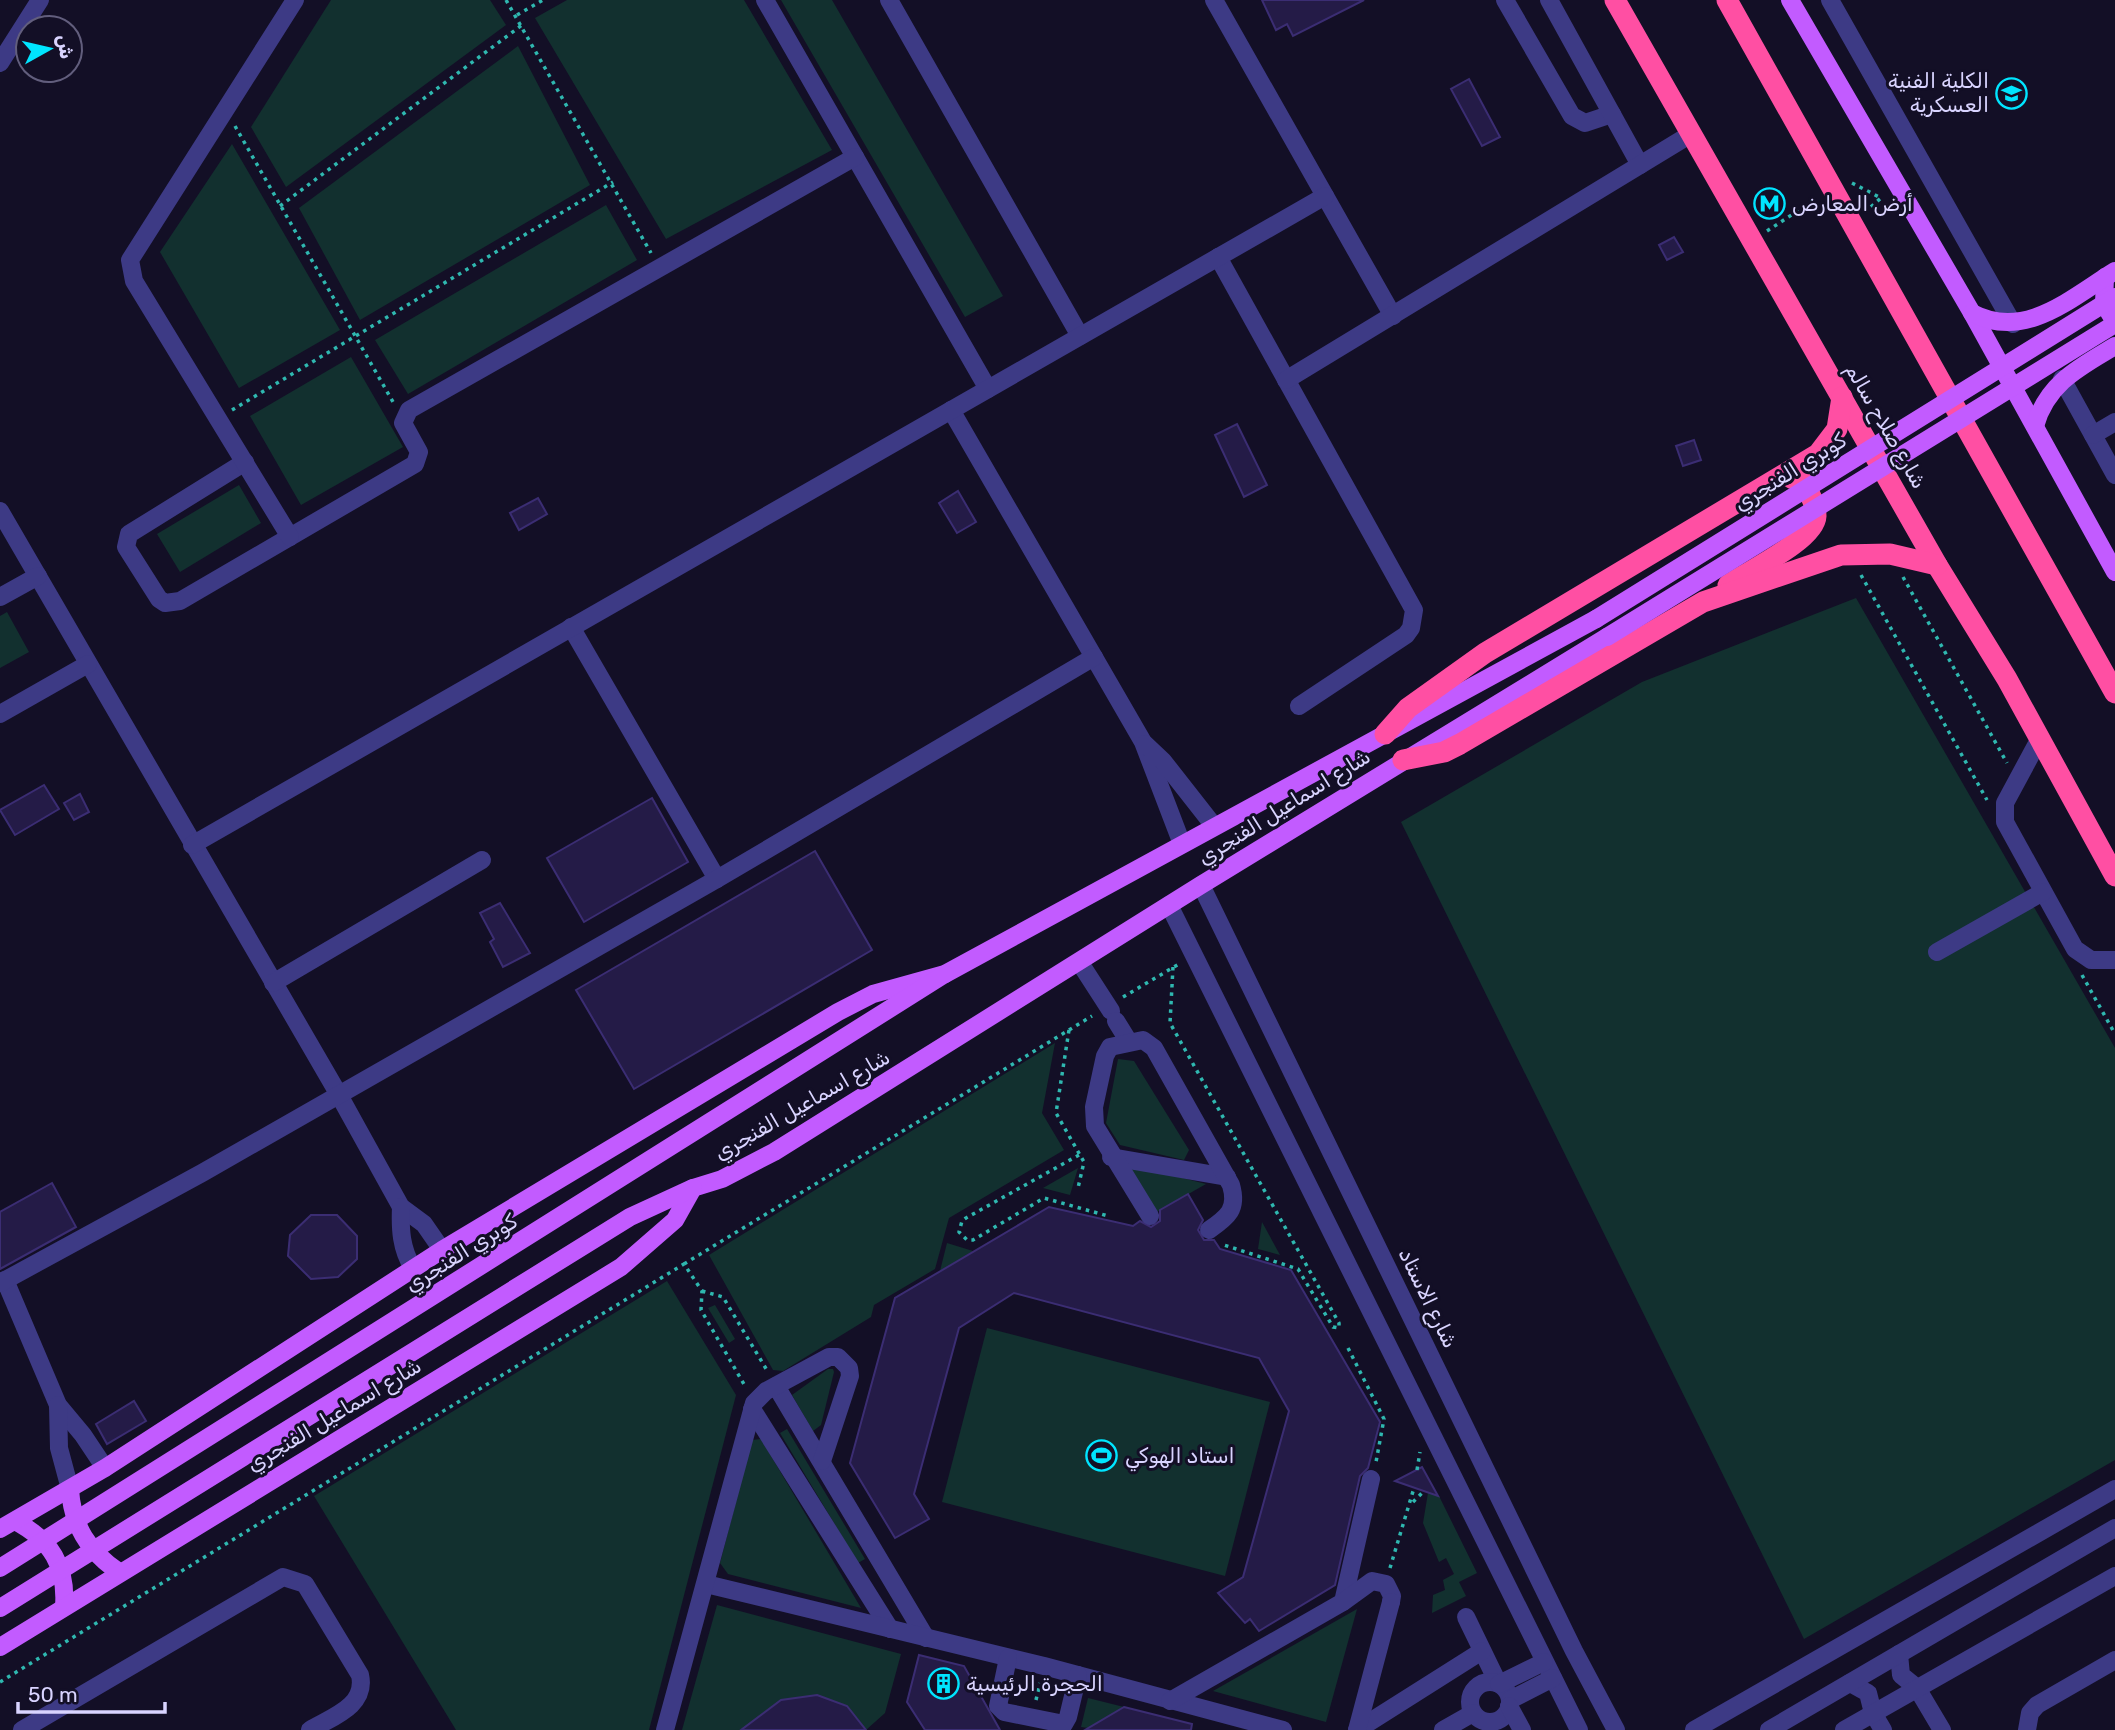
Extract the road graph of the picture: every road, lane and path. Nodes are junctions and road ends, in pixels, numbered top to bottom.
1 (40, 0) edge
2 (295, 0) edge
3 (506, 0) edge
4 (542, 0) edge
5 (765, 0) edge
6 (889, 0) edge
7 (1214, 0) edge
8 (1505, 0) edge
9 (1549, 0) edge
10 (1615, 0) edge
11 (1727, 0) edge
12 (1790, 0) edge
13 (1830, 0) edge
14 (517, 15) junction
15 (522, 25) junction
16 (0, 63) edge
17 (225, 109) junction
18 (1612, 114) junction
19 (1691, 134) junction
20 (855, 157) junction
21 (1640, 165) junction
22 (613, 182) junction
23 (1839, 184) junction
24 (1325, 196) junction
25 (1881, 198) dead end
26 (280, 206) junction
27 (1753, 241) junction
28 (1218, 257) junction
29 (660, 269) junction
30 (2110, 274) edge
31 (2115, 298) edge
32 (1972, 313) junction
33 (1393, 316) junction
34 (2115, 323) edge
35 (2013, 324) junction
36 (1080, 336) junction
37 (356, 338) junction
38 (2115, 346) edge
39 (2062, 379) junction
40 (1286, 380) junction
41 (988, 389) junction
42 (1842, 397) junction
43 (951, 410) junction
44 (218, 418) junction
45 (403, 418) junction
46 (2115, 422) edge
47 (2035, 426) junction
48 (2093, 435) junction
49 (245, 462) junction
50 (2115, 475) edge
51 (1779, 478) junction
52 (0, 511) edge
53 (290, 537) junction
54 (1890, 554) junction
55 (1850, 555) junction
56 (1937, 565) junction
57 (2115, 572) edge
58 (38, 576) junction
59 (0, 597) edge
60 (1703, 601) junction
61 (1596, 620) joint
62 (571, 627) junction
63 (1094, 657) junction
64 (88, 664) junction
65 (2115, 693) edge
66 (1299, 706) dead end
67 (0, 714) edge
68 (1385, 734) junction
69 (2040, 738) junction
70 (1143, 742) junction
71 (1403, 761) junction
72 (2017, 781) junction
73 (2004, 809) junction
74 (1214, 826) junction
75 (1182, 844) junction
76 (192, 845) junction
77 (482, 860) dead end
78 (2115, 876) edge
79 (717, 880) junction
80 (1201, 885) junction
81 (2043, 892) junction
82 (1170, 905) junction
83 (2076, 949) junction
84 (1937, 952) dead end
85 (1194, 954) junction
86 (2115, 960) edge
87 (1080, 963) junction
88 (1173, 967) junction
89 (945, 974) junction
90 (273, 983) junction
91 (1112, 1013) junction
92 (1069, 1030) junction
93 (2115, 1034) edge
94 (1129, 1042) junction
95 (339, 1095) junction
96 (1079, 1155) junction
97 (1111, 1157) junction
98 (1227, 1177) junction
99 (693, 1188) junction
100 (1078, 1188) dead end
101 (401, 1207) junction
102 (1108, 1216) dead end
103 (1150, 1216) dead end
104 (1212, 1236) joint
105 (442, 1250) junction
106 (684, 1264) junction
107 (413, 1268) junction
108 (2, 1282) edge
109 (702, 1291) junction
110 (1348, 1348) dead end
111 (772, 1379) junction
112 (745, 1386) dead end
113 (58, 1405) junction
114 (752, 1409) junction
115 (822, 1461) junction
116 (105, 1468) junction
117 (1371, 1479) joint
118 (1414, 1488) dead end
119 (70, 1489) junction
120 (2115, 1489) edge
121 (1424, 1491) dead end
122 (1411, 1504) junction
123 (7, 1525) edge
124 (2114, 1531) edge
125 (0, 1568) edge
126 (1390, 1568) dead end
127 (119, 1572) junction
128 (2115, 1576) edge
129 (706, 1584) junction
130 (1343, 1602) junction
131 (64, 1607) junction
132 (0, 1608) edge
133 (1466, 1617) dead end
134 (890, 1629) junction
135 (926, 1638) junction
136 (0, 1647) edge
137 (1482, 1651) junction
138 (1899, 1654) junction
139 (1008, 1658) junction
140 (2115, 1660) edge
141 (1544, 1662) junction
142 (1044, 1666) junction
143 (1078, 1675) junction
144 (1553, 1678) junction
145 (0, 1682) edge
146 (1850, 1683) junction
147 (1499, 1684) junction
148 (1917, 1688) junction
149 (1170, 1701) junction
150 (1509, 1703) junction
151 (1473, 1713) junction
152 (1873, 1713) junction
153 (1031, 1719) junction
154 (22, 1730) edge
155 (310, 1730) edge
156 (665, 1730) edge
157 (1283, 1730) edge
158 (1357, 1730) edge
159 (1443, 1730) edge
160 (1522, 1730) edge
161 (1579, 1730) edge
162 (1616, 1730) edge
163 (1694, 1730) edge
164 (1769, 1730) edge
165 (1844, 1730) edge
166 (1883, 1730) edge
167 (1942, 1730) edge
168 (2027, 1730) edge

1 - 16 street
2 - 17 street
3 - 14 path
4 - 14 path
5 - 20 street
6 - 36 street
7 - 24 street
8 - 18 street
9 - 18 street
10 - 19 highway, شارع صلاح سالم
11 - 23 highway
12 - 32 main road
13 - 35 street
14 - 15 path
15 - 22 path
15 - 26 path
17 - 26 path
17 - 44 street
18 - 21 street
19 - 21 street
19 - 27 highway, شارع صلاح سالم
20 - 29 street
20 - 41 street
21 - 33 street
22 - 29 path
22 - 37 path
23 - 25 path
23 - 27 path
23 - 65 highway
24 - 28 street
24 - 33 street
26 - 37 path
27 - 42 highway, شارع صلاح سالم
28 - 36 street
28 - 40 street
29 - 45 street
30 - 34 main road
30 - 35 main road
31 - 61 main road, كوبري الفنجري, bridge
32 - 35 main road
32 - 47 main road
33 - 40 street
34 - 71 main road, شارع اسماعيل الفنجري, bridge
36 - 41 street
37 - 44 path
37 - 45 path
38 - 39 main road
39 - 47 main road
39 - 48 street
40 - 66 street
41 - 43 street
42 - 51 highway
42 - 56 highway, شارع صلاح سالم
43 - 62 street
43 - 63 street
44 - 49 street
45 - 53 street
46 - 48 street
47 - 57 main road
48 - 50 street
49 - 53 street
49 - 53 street
51 - 60 highway
51 - 68 highway
52 - 58 street
54 - 55 highway
54 - 56 highway
54 - 72 path
55 - 60 highway
55 - 73 path
56 - 69 highway, شارع صلاح سالم
58 - 59 street
58 - 64 street
60 - 71 highway
61 - 68 main road, شارع اسماعيل الفنجري
62 - 76 street
62 - 79 street
63 - 70 street
63 - 79 street
64 - 67 street
64 - 76 street
68 - 74 main road, شارع اسماعيل الفنجري
69 - 72 street
69 - 78 highway, شارع صلاح سالم
70 - 74 street
70 - 75 street
71 - 80 main road, شارع اسماعيل الفنجري
72 - 73 street
73 - 81 street
74 - 75 main road, شارع اسماعيل الفنجري
75 - 89 main road, شارع اسماعيل الفنجري
76 - 90 street
77 - 90 street
79 - 95 street
80 - 82 main road, شارع اسماعيل الفنجري
80 - 162 street, شارع الاستاد
81 - 83 street
81 - 84 street
82 - 85 street
82 - 87 main road, شارع اسماعيل الفنجري
83 - 86 street
83 - 93 path
85 - 88 path
85 - 141 street
87 - 91 street
87 - 99 main road, شارع اسماعيل الفنجري
88 - 91 path
88 - 104 path
89 - 105 main road, شارع اسماعيل الفنجري
89 - 125 main road, كوبري الفنجري, bridge
90 - 95 street
91 - 92 path
91 - 94 street
92 - 96 path
92 - 106 path
94 - 97 street
94 - 98 street
95 - 101 street
95 - 108 street
96 - 100 path
96 - 102 path
97 - 98 street
97 - 103 street
98 - 104 street
99 - 127 main road, شارع اسماعيل الفنجري
99 - 132 main road, bridge
101 - 105 street
101 - 107 street
105 - 107 main road, شارع اسماعيل الفنجري
106 - 109 path
106 - 145 path
107 - 116 main road, شارع اسماعيل الفنجري
108 - 113 street
109 - 111 path
109 - 112 path
110 - 117 path
111 - 114 street
111 - 115 street
111 - 115 street
113 - 116 street
113 - 119 street
114 - 129 street
114 - 134 street
115 - 135 street
116 - 119 main road, شارع اسماعيل الفنجري
117 - 130 street
118 - 122 path
119 - 123 main road, شارع اسماعيل الفنجري
119 - 127 main road
120 - 163 street
121 - 122 path
122 - 126 path
123 - 131 main road
124 - 138 street
127 - 131 main road, شارع اسماعيل الفنجري
128 - 148 street
129 - 134 street
129 - 156 street
130 - 149 street
130 - 158 street, bridge
131 - 136 main road, شارع اسماعيل الفنجري
133 - 137 street
134 - 135 street
135 - 139 street
137 - 147 street
137 - 158 street
138 - 146 street
138 - 148 street
139 - 142 street
139 - 153 street
140 - 168 street
141 - 144 street
141 - 147 street
142 - 143 street
142 - 153 path
143 - 149 street
143 - 153 street
144 - 150 street
144 - 161 street
146 - 152 street
146 - 164 street
147 - 150 street
147 - 151 street
148 - 152 street
148 - 167 street
149 - 157 street
150 - 151 street
150 - 160 street
151 - 159 street
152 - 165 street
152 - 166 street
154 - 155 street

